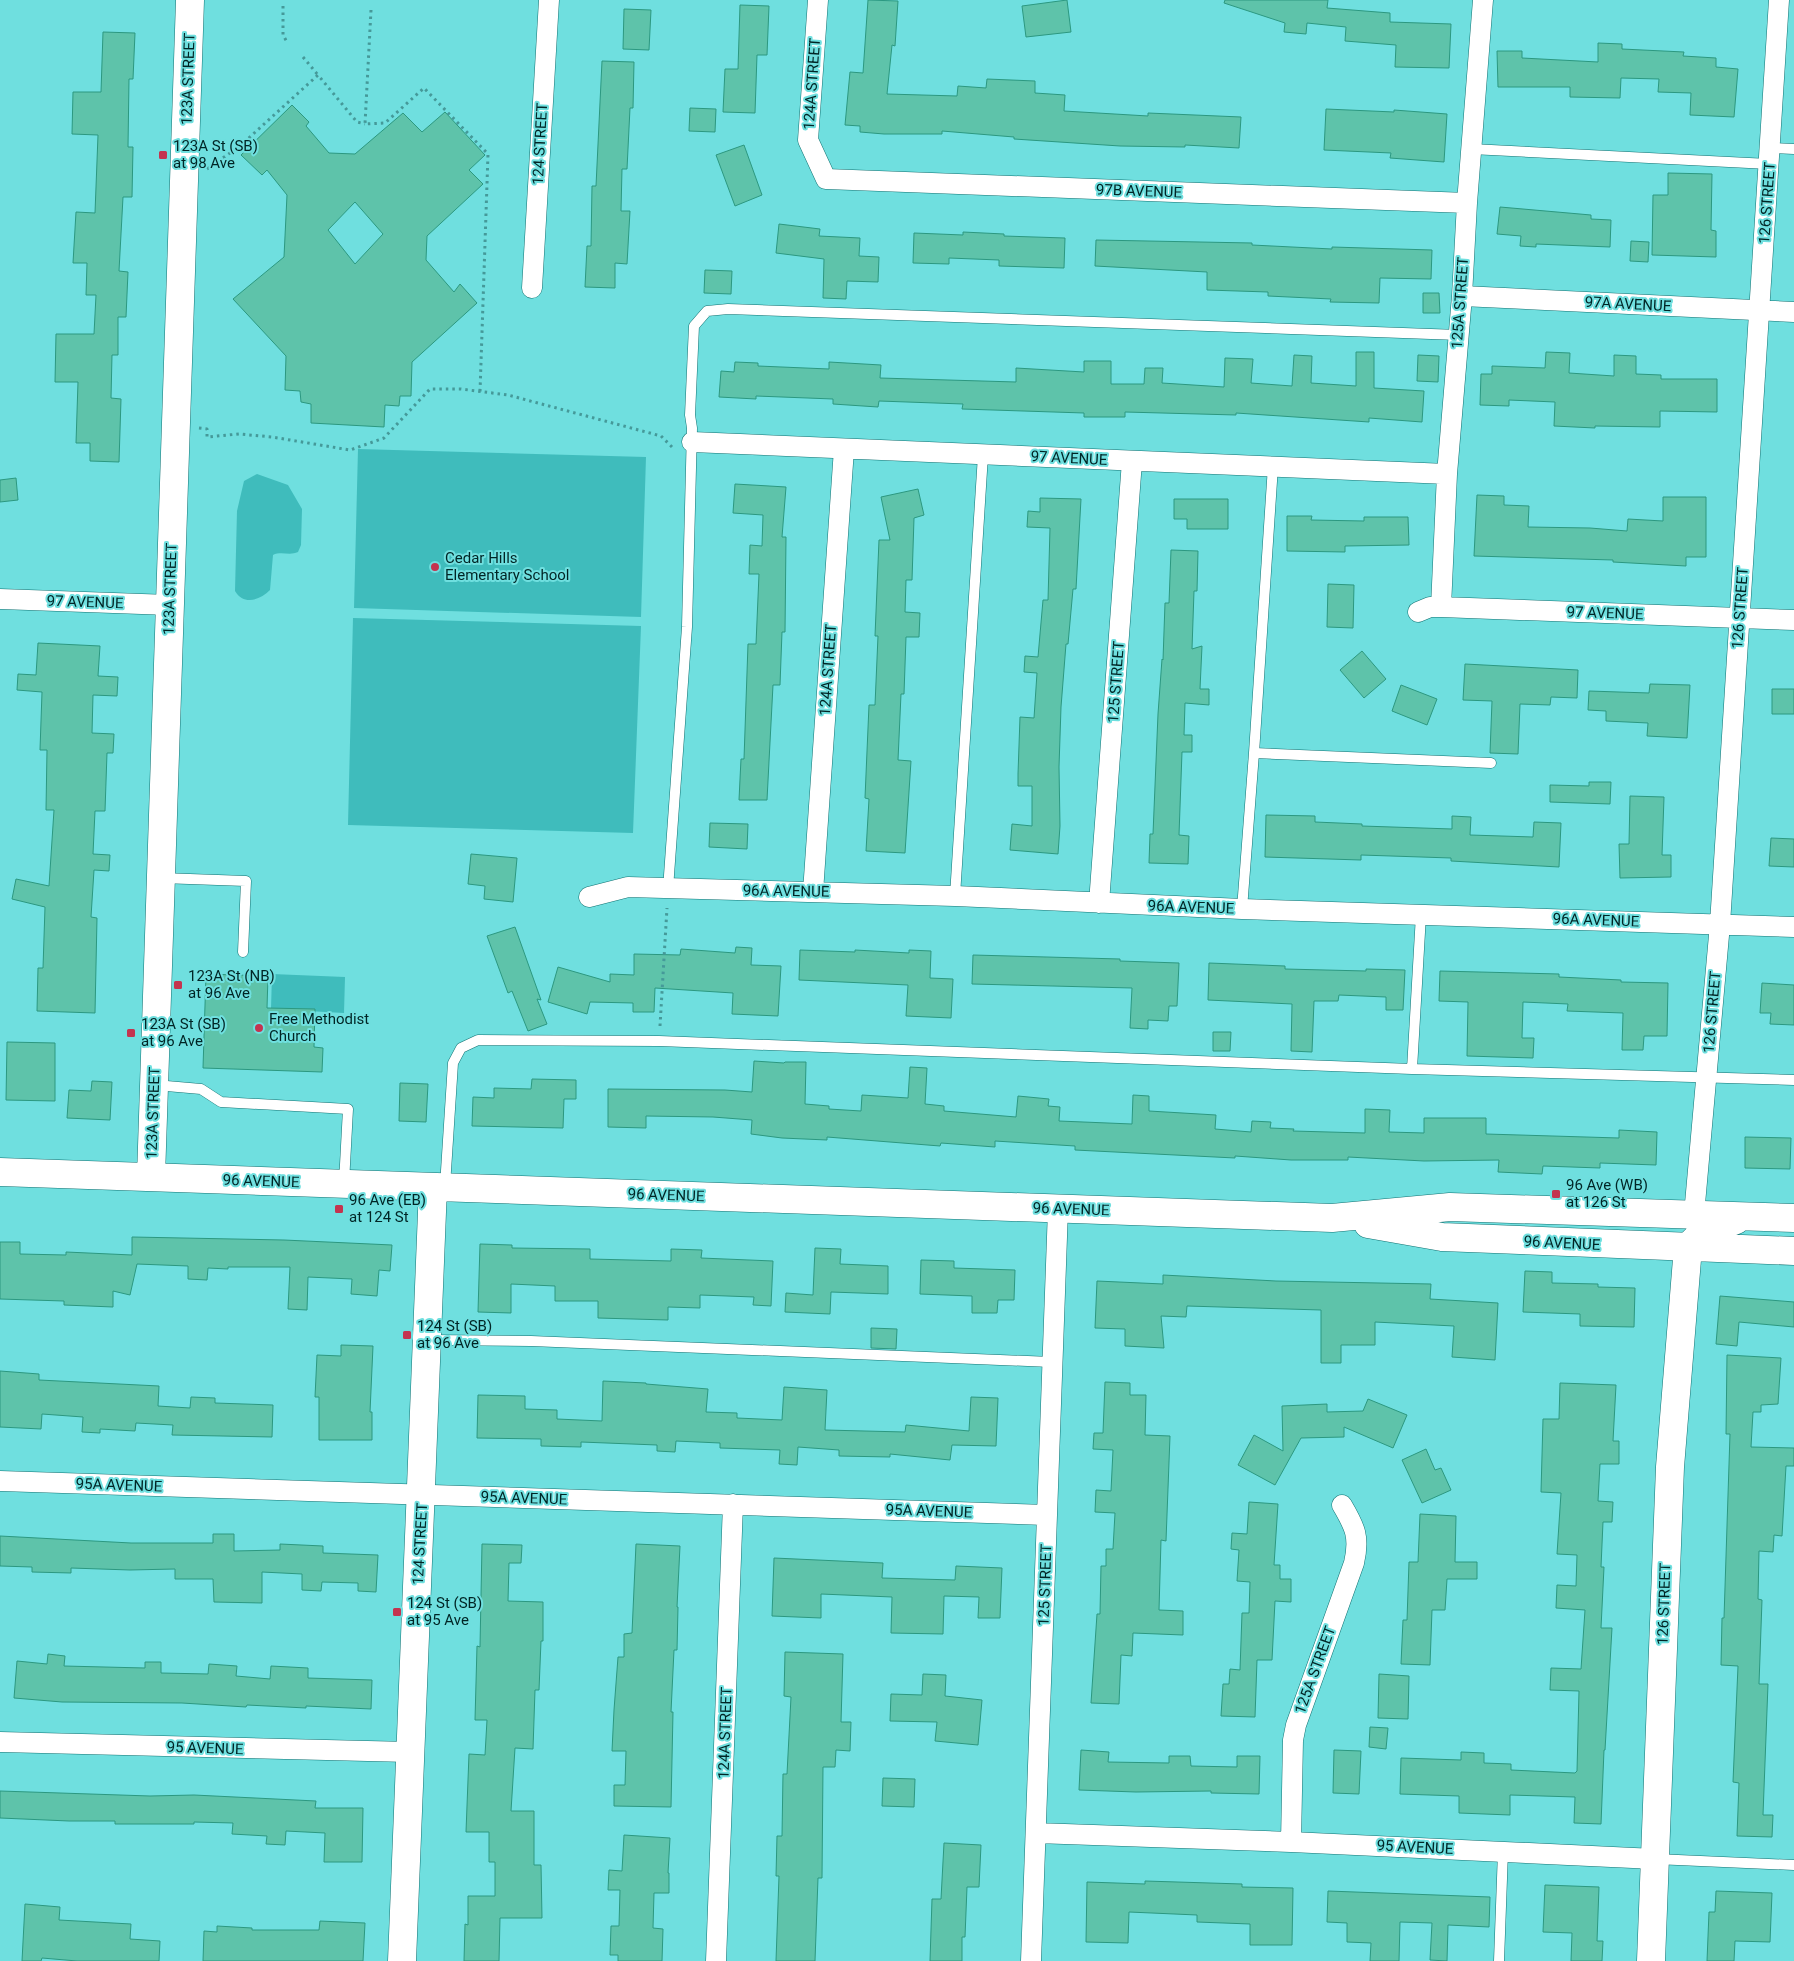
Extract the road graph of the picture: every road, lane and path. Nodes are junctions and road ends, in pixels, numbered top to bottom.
1 (190, 0) edge
2 (549, 0) edge
3 (818, 0) edge
4 (1483, 0) edge
5 (1779, 0) edge
6 (283, 6) dead end
7 (371, 10) dead end
8 (287, 42) dead end
9 (303, 57) dead end
10 (318, 75) junction
11 (365, 124) junction
12 (1471, 149) junction
13 (1794, 149) edge
14 (1770, 156) junction
15 (820, 166) joint
16 (204, 171) dead end
17 (1466, 204) junction
18 (532, 288) dead end
19 (1462, 296) junction
20 (1760, 311) junction
21 (1794, 312) edge
22 (1459, 335) junction
23 (480, 392) junction
24 (196, 427) dead end
25 (692, 445) junction
26 (844, 449) junction
27 (983, 454) junction
28 (1132, 461) junction
29 (1273, 466) junction
30 (1447, 474) junction
31 (0, 599) edge
32 (170, 605) junction
33 (1441, 607) junction
34 (1418, 612) dead end
35 (1740, 618) junction
36 (1794, 620) edge
37 (1254, 753) junction
38 (1491, 763) dead end
39 (160, 878) junction
40 (813, 892) junction
41 (955, 896) junction
42 (589, 897) dead end
43 (668, 898) junction
44 (1099, 903) junction
45 (1242, 909) junction
46 (1421, 915) junction
47 (1720, 924) junction
48 (1794, 927) edge
49 (243, 952) dead end
50 (660, 1032) dead end
51 (1412, 1068) junction
52 (1707, 1077) junction
53 (1794, 1080) edge
54 (154, 1085) junction
55 (0, 1172) edge
56 (151, 1177) junction
57 (344, 1184) junction
58 (439, 1187) junction
59 (1058, 1209) junction
60 (1694, 1214) junction
61 (1746, 1216) junction
62 (1332, 1218) junction
63 (1794, 1218) edge
64 (1688, 1247) junction
65 (1794, 1251) edge
66 (427, 1340) junction
67 (1051, 1362) junction
68 (0, 1482) edge
69 (422, 1494) junction
70 (734, 1504) junction
71 (1342, 1505) dead end
72 (1047, 1515) junction
73 (0, 1742) edge
74 (409, 1752) junction
75 (1036, 1833) junction
76 (1291, 1842) junction
77 (1503, 1851) junction
78 (1654, 1859) junction
79 (1794, 1865) edge
80 (402, 1961) edge
81 (716, 1961) edge
82 (1031, 1961) edge
83 (1499, 1961) edge
84 (1651, 1961) edge

1 - 32 street, 123A STREET
2 - 18 street, 124 STREET
3 - 15 street, 124A STREET
4 - 12 street, 125A STREET
5 - 14 street, 126 STREET
6 - 8 path
7 - 11 path
9 - 10 path
10 - 11 path
10 - 16 path
11 - 23 path
12 - 14 lane
12 - 17 street, 125A STREET
13 - 14 lane
14 - 20 street, 126 STREET
15 - 17 street, 97B AVENUE
17 - 19 street, 125A STREET
19 - 20 street, 97A AVENUE
19 - 22 street, 125A STREET
20 - 21 street, 97A AVENUE
20 - 35 street, 126 STREET
22 - 25 lane
22 - 30 street, 125A STREET
23 - 24 path
23 - 25 path
25 - 26 street, 97 AVENUE
25 - 43 lane
26 - 27 street, 97 AVENUE
26 - 40 street, 124A STREET
27 - 28 street, 97 AVENUE
27 - 41 lane
28 - 29 street, 97 AVENUE
28 - 44 street, 125 STREET
29 - 30 street, 97 AVENUE
29 - 37 lane
30 - 33 street, 125A STREET
31 - 32 street, 97 AVENUE
32 - 39 street, 123A STREET
33 - 34 street, 97 AVENUE
33 - 35 street, 97 AVENUE
35 - 36 street, 97 AVENUE
35 - 47 street, 126 STREET
37 - 38 lane
37 - 45 lane
39 - 49 lane
39 - 54 street, 123A STREET
40 - 41 street, 96A AVENUE
40 - 43 street, 96A AVENUE
41 - 44 street, 96A AVENUE
42 - 43 street, 96A AVENUE
43 - 50 path
44 - 45 street, 96A AVENUE
45 - 46 street, 96A AVENUE
46 - 47 street, 96A AVENUE
46 - 51 lane
47 - 48 street, 96A AVENUE
47 - 52 street, 126 STREET
51 - 52 lane
51 - 58 lane
52 - 53 lane
52 - 60 street, 126 STREET
54 - 56 street, 123A STREET
54 - 57 lane
55 - 56 street, 96 AVENUE
56 - 57 street, 96 AVENUE
57 - 58 street, 96 AVENUE
58 - 59 street, 96 AVENUE
58 - 66 street, 124 STREET
59 - 62 street, 96 AVENUE
59 - 67 street, 125 STREET
60 - 61 street, 96 AVENUE
60 - 62 street, 96 AVENUE
61 - 63 street, 96 AVENUE
61 - 64 street
62 - 64 street, 96 AVENUE
64 - 65 street, 96 AVENUE
64 - 78 street, 126 STREET
66 - 67 lane
66 - 69 street, 124 STREET
67 - 72 street, 125 STREET
68 - 69 street, 95A AVENUE
69 - 70 street, 95A AVENUE
69 - 74 street, 124 STREET
70 - 72 street, 95A AVENUE
70 - 81 street, 124A STREET
71 - 76 street, 125A STREET
72 - 75 street, 125 STREET
73 - 74 street, 95 AVENUE
74 - 80 street, 124 STREET
75 - 76 street, 95 AVENUE
75 - 82 street, 125 STREET
76 - 77 street, 95 AVENUE
77 - 78 street, 95 AVENUE
77 - 83 lane
78 - 79 lane, 95 AVENUE
78 - 84 street, 126 STREET

